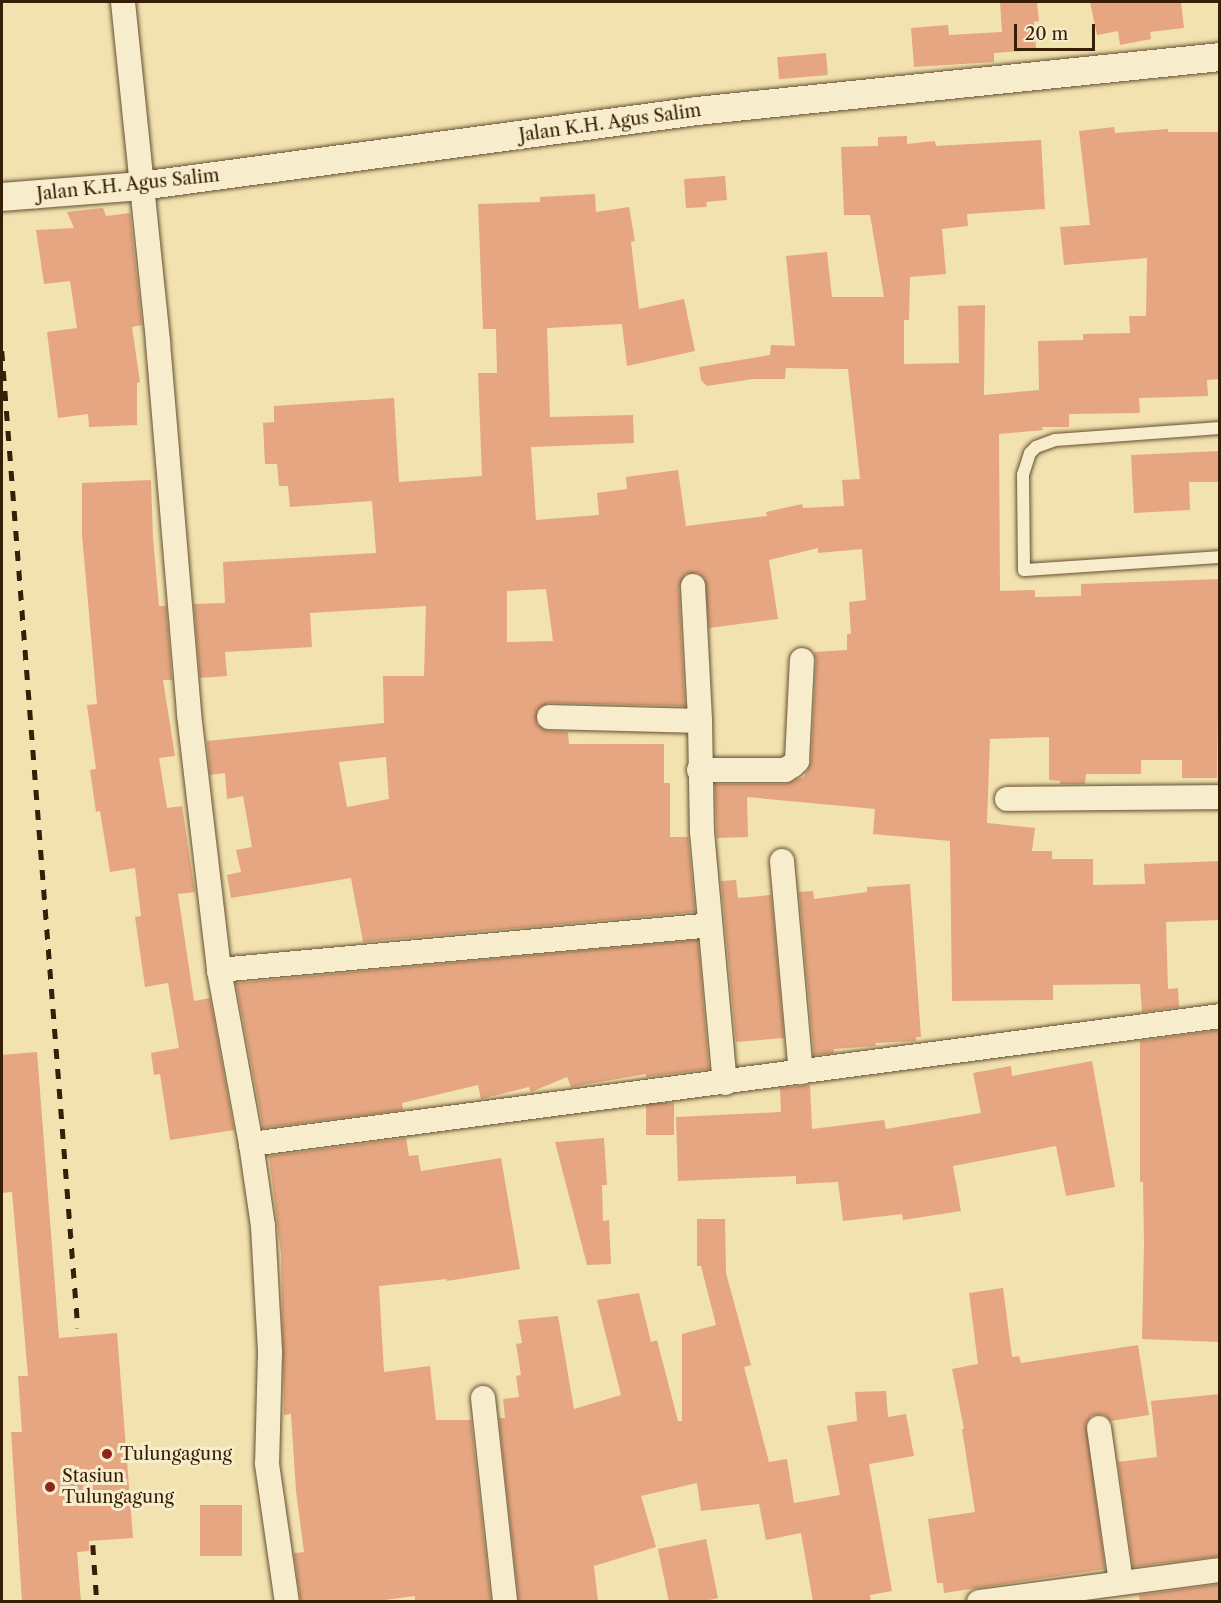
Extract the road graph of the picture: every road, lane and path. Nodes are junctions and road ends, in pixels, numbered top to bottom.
1 (123, 2) edge
2 (1220, 57) edge
3 (141, 186) junction
4 (2, 197) edge
5 (1220, 428) edge
6 (1220, 557) edge
7 (693, 586) dead end
8 (802, 660) dead end
9 (549, 717) dead end
10 (700, 721) junction
11 (699, 770) junction
12 (1220, 797) edge
13 (1007, 799) dead end
14 (782, 861) dead end
15 (709, 925) junction
16 (219, 970) junction
17 (1220, 1016) edge
18 (801, 1072) junction
19 (724, 1083) junction
20 (251, 1144) junction
21 (483, 1398) dead end
22 (1099, 1428) dead end
23 (1220, 1570) edge
24 (1121, 1582) junction
25 (287, 1602) edge
26 (505, 1602) edge
27 (979, 1602) edge

1 - 3 street
2 - 3 street, Jalan K.H. Agus Salim
3 - 4 street, Jalan K.H. Agus Salim
3 - 16 street
5 - 6 lane
7 - 10 street
8 - 11 street
9 - 10 street
10 - 11 street
11 - 15 street
12 - 13 street
14 - 18 street
15 - 16 street
15 - 19 street
16 - 20 street
17 - 18 street
18 - 19 street
19 - 20 street
20 - 25 street
21 - 26 street
22 - 24 street
23 - 24 street
24 - 27 street

